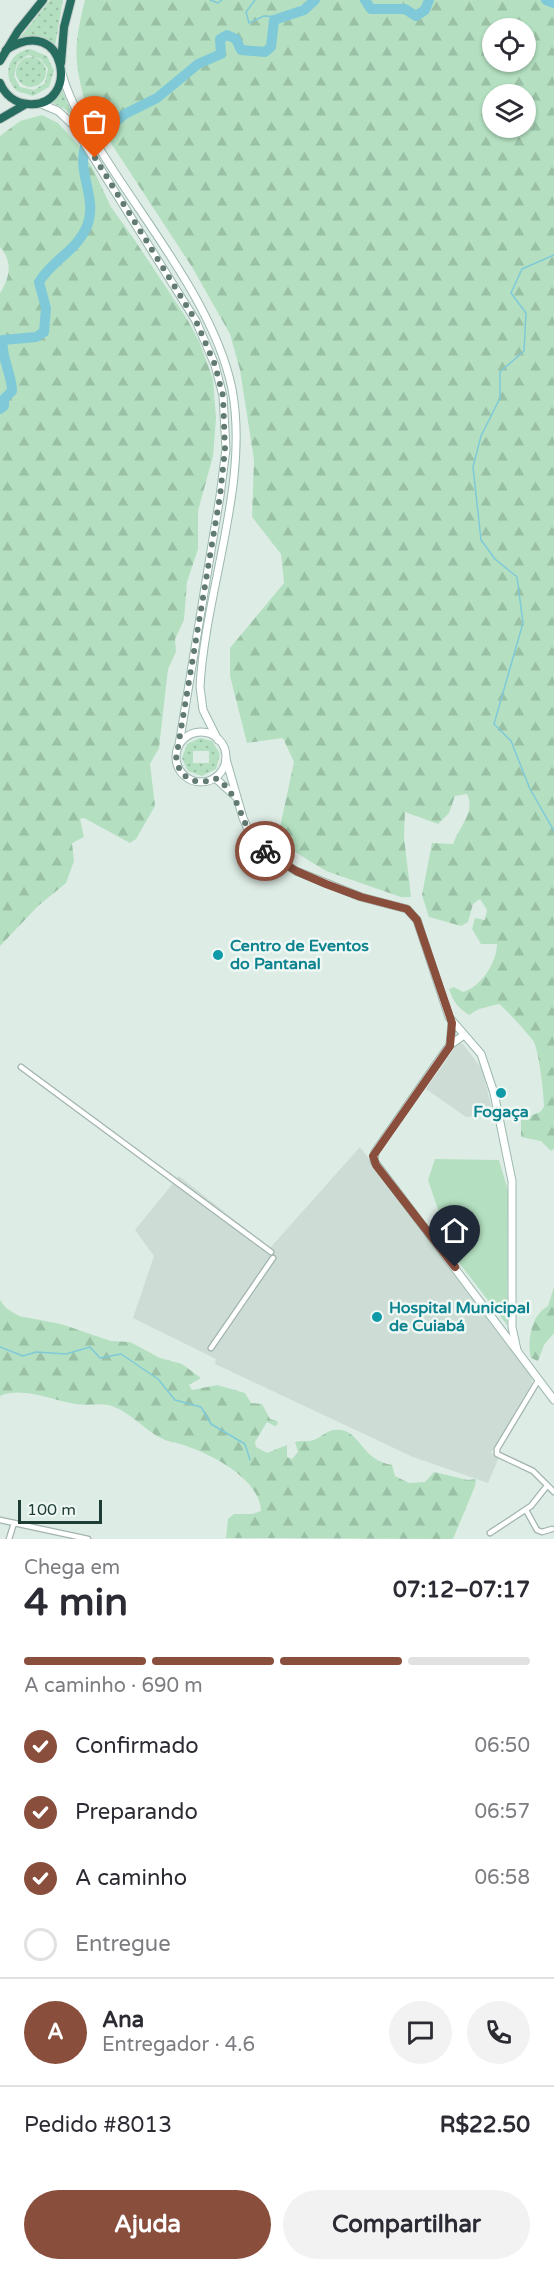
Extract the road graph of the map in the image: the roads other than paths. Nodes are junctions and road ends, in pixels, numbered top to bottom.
1 (43, 0) edge
2 (71, 0) edge
3 (6, 50) junction
4 (0, 61) edge
5 (61, 63) junction
6 (62, 74) junction
7 (0, 83) edge
8 (39, 103) junction
9 (26, 104) junction
10 (0, 119) edge
11 (84, 133) junction
12 (218, 740) junction
13 (179, 745) junction
14 (226, 759) junction
15 (215, 778) junction
16 (236, 798) junction
17 (452, 1023) junction
18 (464, 1035) junction
19 (450, 1046) junction
20 (21, 1067) dead end
21 (512, 1327) junction
22 (503, 1331) junction
23 (211, 1348) dead end
24 (517, 1350) junction
25 (539, 1379) junction
26 (554, 1400) edge
27 (546, 1487) junction
28 (554, 1492) edge
29 (526, 1510) junction
30 (0, 1520) edge
31 (14, 1522) junction
32 (552, 1529) dead end
33 (490, 1533) dead end
34 (9, 1539) edge
35 (88, 1539) edge

1 - 3 highway
2 - 5 highway
3 - 4 highway
3 - 5 highway
5 - 6 highway
6 - 8 highway
6 - 11 main road
7 - 9 highway
8 - 9 highway
8 - 11 main road
9 - 10 highway
11 - 12 main road
11 - 13 main road
12 - 13 main road
12 - 14 main road
13 - 15 main road
14 - 15 main road
14 - 16 main road
15 - 16 main road
16 - 17 main road
17 - 18 main road
17 - 19 main road
18 - 19 main road
18 - 21 main road
19 - 22 main road
20 - 23 street
21 - 22 main road
21 - 24 main road
22 - 24 main road
24 - 25 main road
25 - 26 main road
25 - 27 street
27 - 28 street
27 - 29 street
29 - 32 street
29 - 33 street
30 - 31 street
31 - 34 street
31 - 35 street

